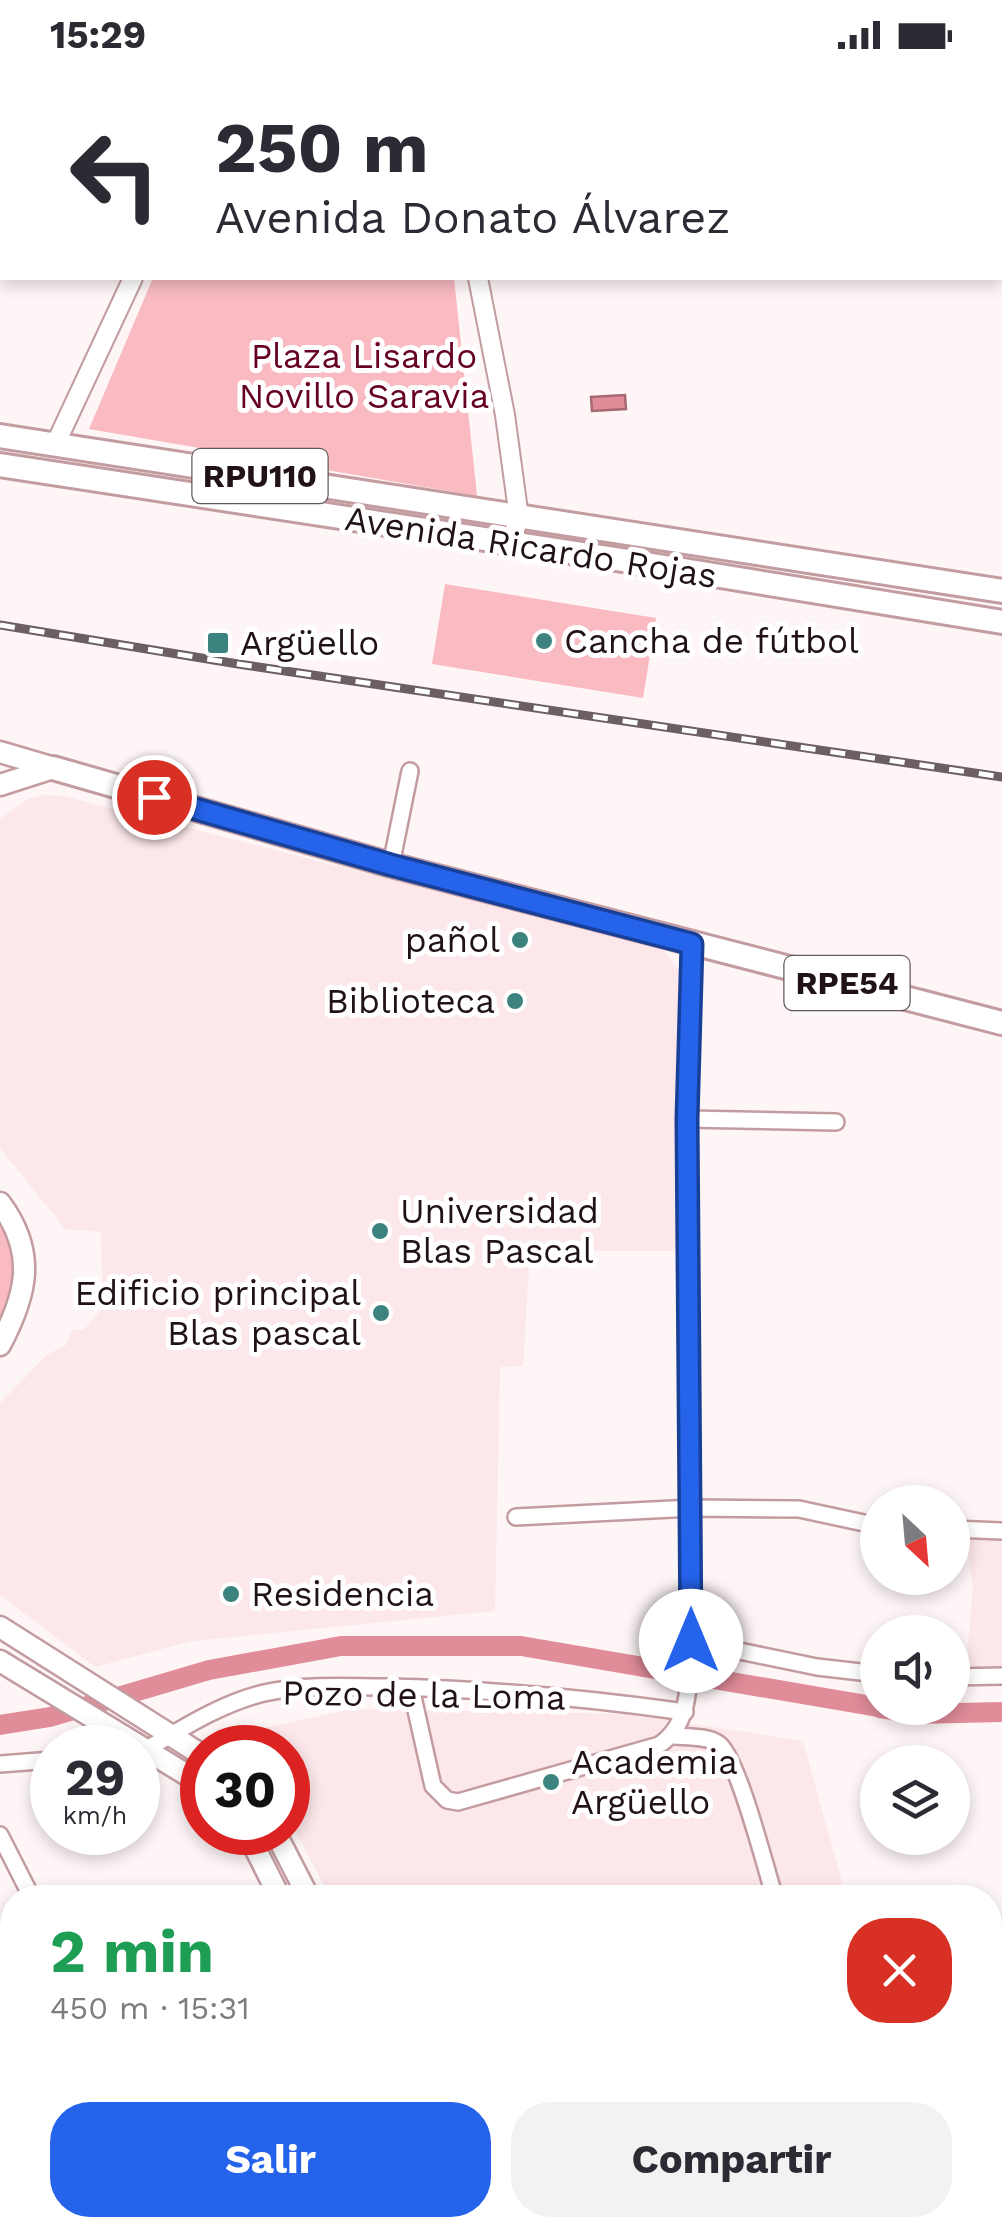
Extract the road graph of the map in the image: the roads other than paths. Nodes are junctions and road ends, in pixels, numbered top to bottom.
1 (133, 280) edge
2 (478, 280) edge
3 (0, 436) edge
4 (55, 445) junction
5 (0, 453) edge
6 (0, 465) edge
7 (519, 518) junction
8 (511, 542) junction
9 (1002, 591) edge
10 (1002, 622) edge
11 (0, 752) edge
12 (53, 768) junction
13 (410, 770) dead end
14 (0, 784) edge
15 (391, 865) junction
16 (692, 944) junction
17 (1002, 1023) edge
18 (687, 1119) junction
19 (836, 1122) dead end
20 (0, 1204) edge
21 (2, 1339) edge
22 (692, 1508) junction
23 (516, 1518) dead end
24 (860, 1522) edge
25 (970, 1530) edge
26 (1002, 1531) edge
27 (0, 1627) edge
28 (691, 1641) junction
29 (0, 1661) edge
30 (860, 1672) edge
31 (1002, 1676) edge
32 (970, 1677) edge
33 (411, 1688) junction
34 (686, 1704) junction
35 (106, 1725) edge
36 (172, 1734) junction
37 (674, 1736) junction
38 (160, 1740) edge
39 (180, 1740) edge
40 (30, 1762) edge
41 (0, 1764) edge
42 (0, 1835) edge
43 (258, 1855) edge
44 (286, 1855) edge
45 (25, 1885) edge
46 (274, 1885) edge
47 (302, 1885) edge
48 (770, 1885) edge

1 - 4 street
2 - 7 street
3 - 4 main road, Avenida Ricardo Rojas / RPU110
4 - 5 main road
4 - 7 main road, Avenida Ricardo Rojas / RPU110
6 - 8 main road, Avenida Ricardo Rojas / RPU110
7 - 8 street
7 - 9 main road, Avenida Ricardo Rojas / RPU110
8 - 10 main road, Avenida Ricardo Rojas / RPU110
11 - 12 main road
12 - 14 main road
12 - 15 main road, RPE54
13 - 15 street
15 - 16 main road, RPE54
16 - 17 main road, RPE54
16 - 18 street
18 - 19 street
18 - 22 street
20 - 21 main road
22 - 23 street
22 - 24 street
22 - 28 street
25 - 26 street
27 - 36 main road
28 - 30 street
28 - 34 street
29 - 35 main road
31 - 32 street
33 - 34 street, Pozo de la Loma
33 - 36 street, Pozo de la Loma
33 - 37 street
34 - 37 street
36 - 38 street, Pozo de la Loma
36 - 39 main road
37 - 48 street
40 - 41 street
42 - 45 street
43 - 46 main road
44 - 47 main road

